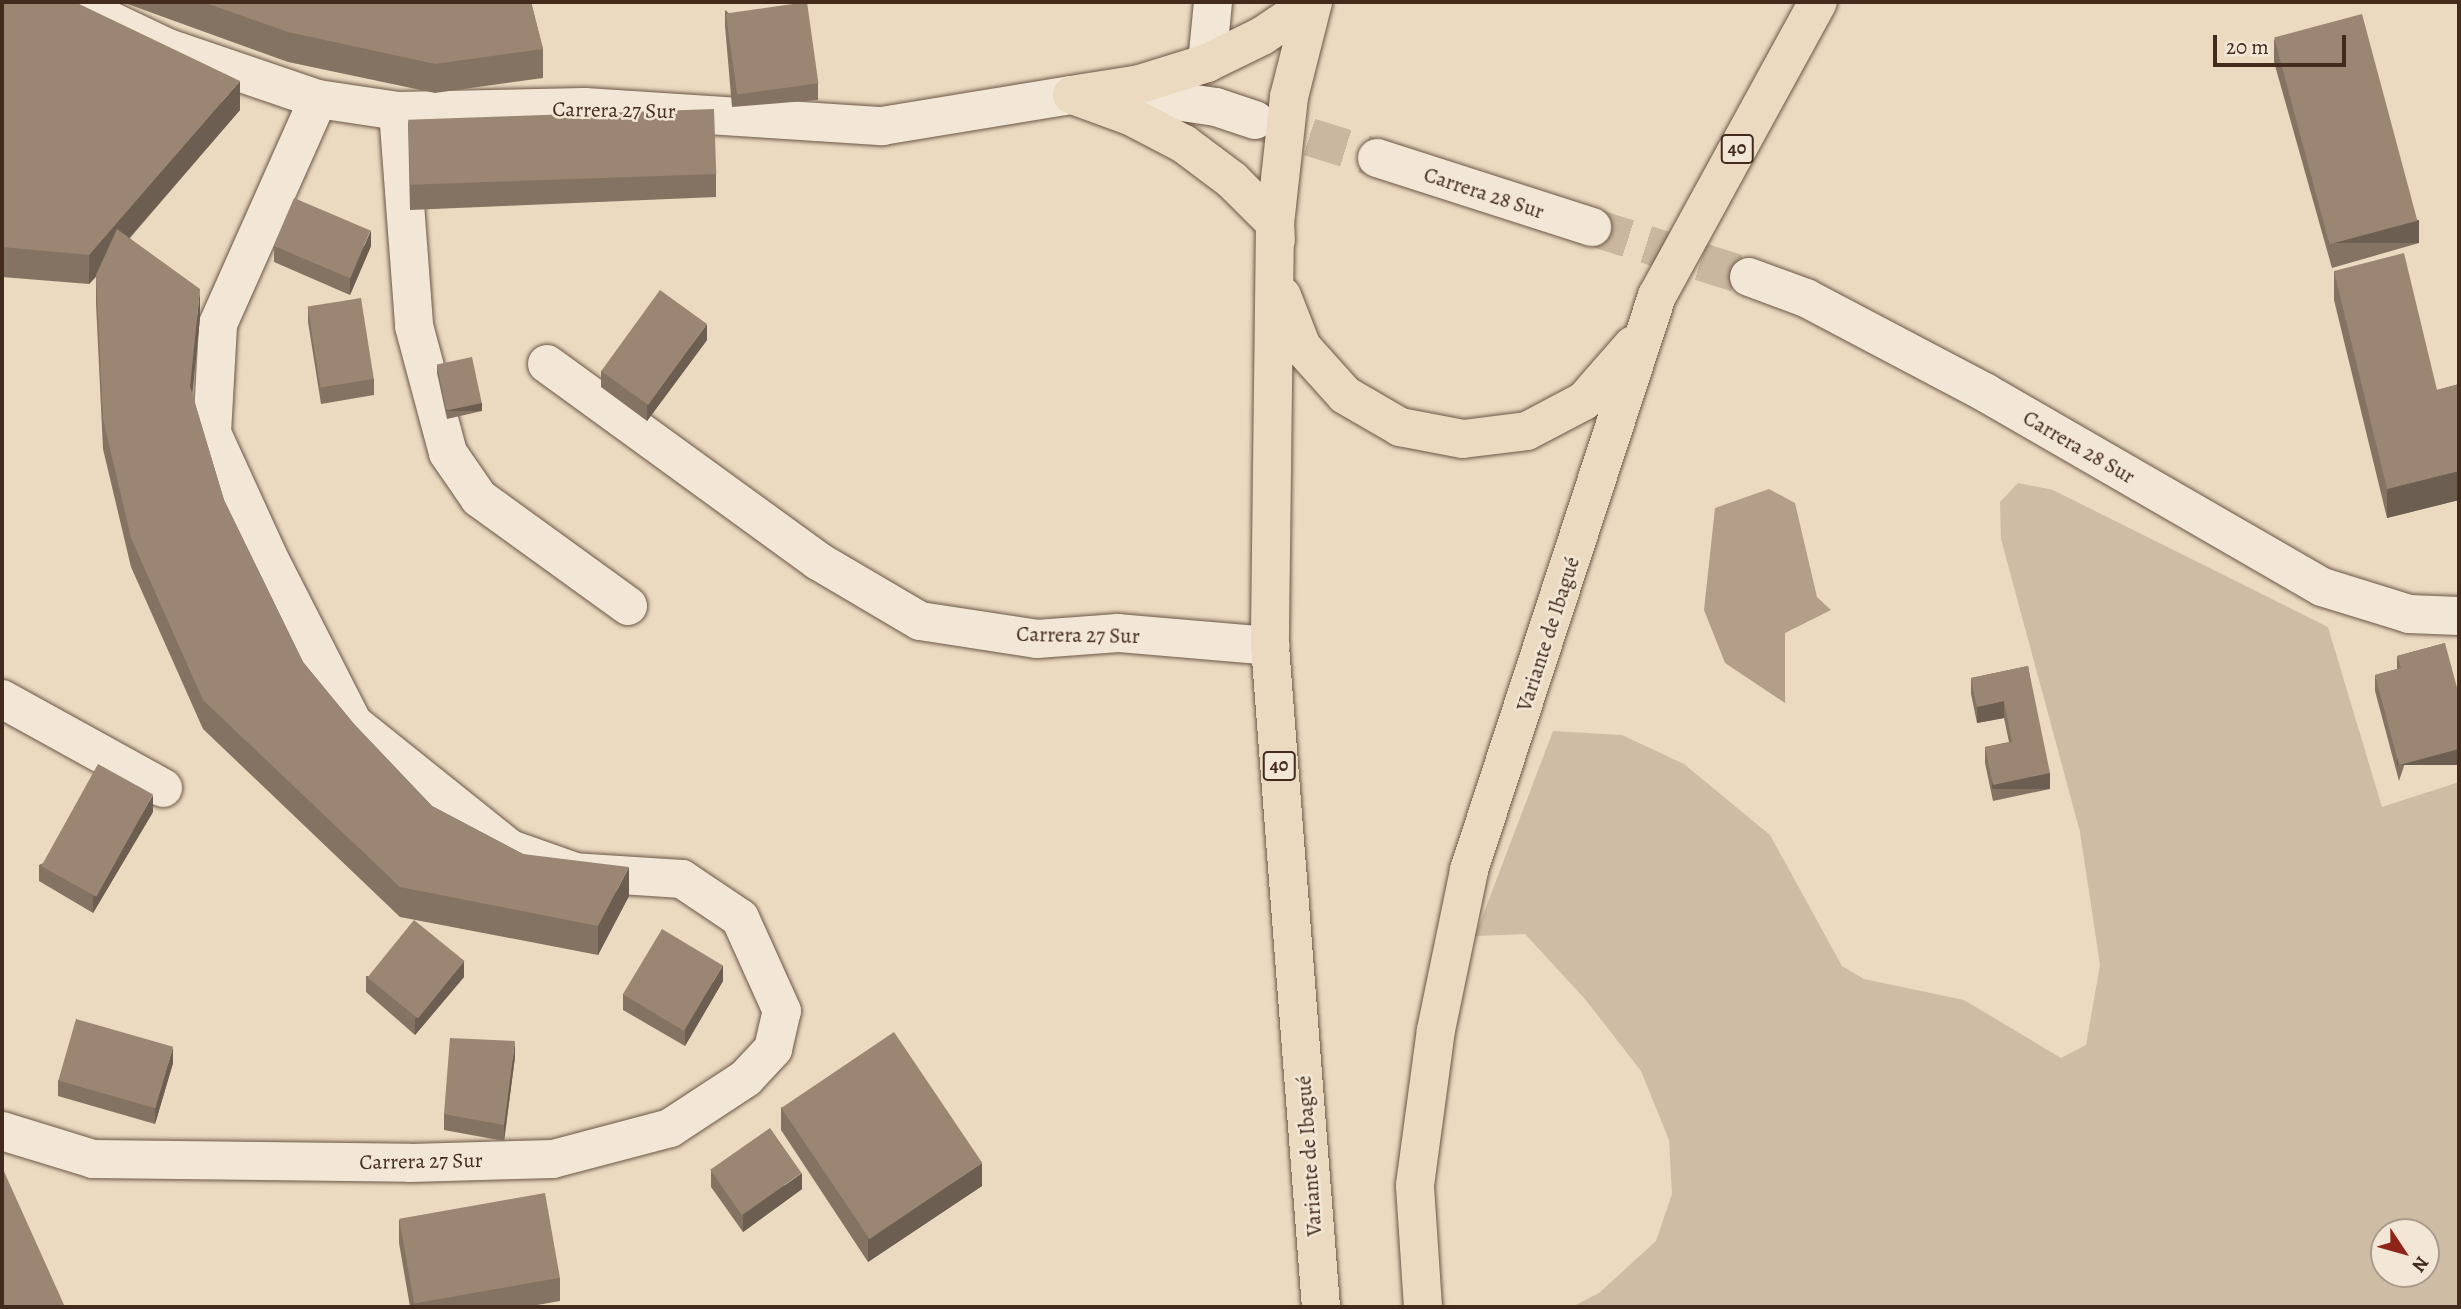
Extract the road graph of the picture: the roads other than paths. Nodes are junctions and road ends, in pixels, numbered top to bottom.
1 (71, 2) edge
2 (1213, 2) edge
3 (1313, 2) edge
4 (1818, 2) edge
5 (1207, 62) junction
6 (1072, 95) junction
7 (318, 99) junction
8 (398, 111) junction
9 (1255, 120) tunnel mouth
10 (1377, 158) tunnel mouth
11 (1276, 223) junction
12 (1592, 227) tunnel mouth
13 (1749, 277) tunnel mouth
14 (1657, 296) junction
15 (547, 364) dead end
16 (628, 606) dead end
17 (2459, 616) edge
18 (1270, 646) junction
19 (2, 699) edge
20 (163, 788) dead end
21 (2, 1131) edge
22 (1321, 1307) edge
23 (1423, 1307) edge

1 - 7 street, Carrera 27 Sur
2 - 5 street
3 - 5 highway
3 - 11 highway, Variante de Ibagué / 40
4 - 14 highway, Variante de Ibagué / 40
5 - 6 highway
6 - 8 street, Carrera 27 Sur
6 - 9 street, Carrera 27 Sur
6 - 11 highway
7 - 8 street, Carrera 27 Sur
7 - 21 street, Carrera 27 Sur
8 - 16 street
10 - 12 street, Carrera 28 Sur
11 - 14 highway
11 - 18 highway, Variante de Ibagué / 40
13 - 17 street, Carrera 28 Sur
14 - 23 highway, Variante de Ibagué / 40
15 - 18 street, Carrera 27 Sur
18 - 22 highway, Variante de Ibagué / 40
19 - 20 street

